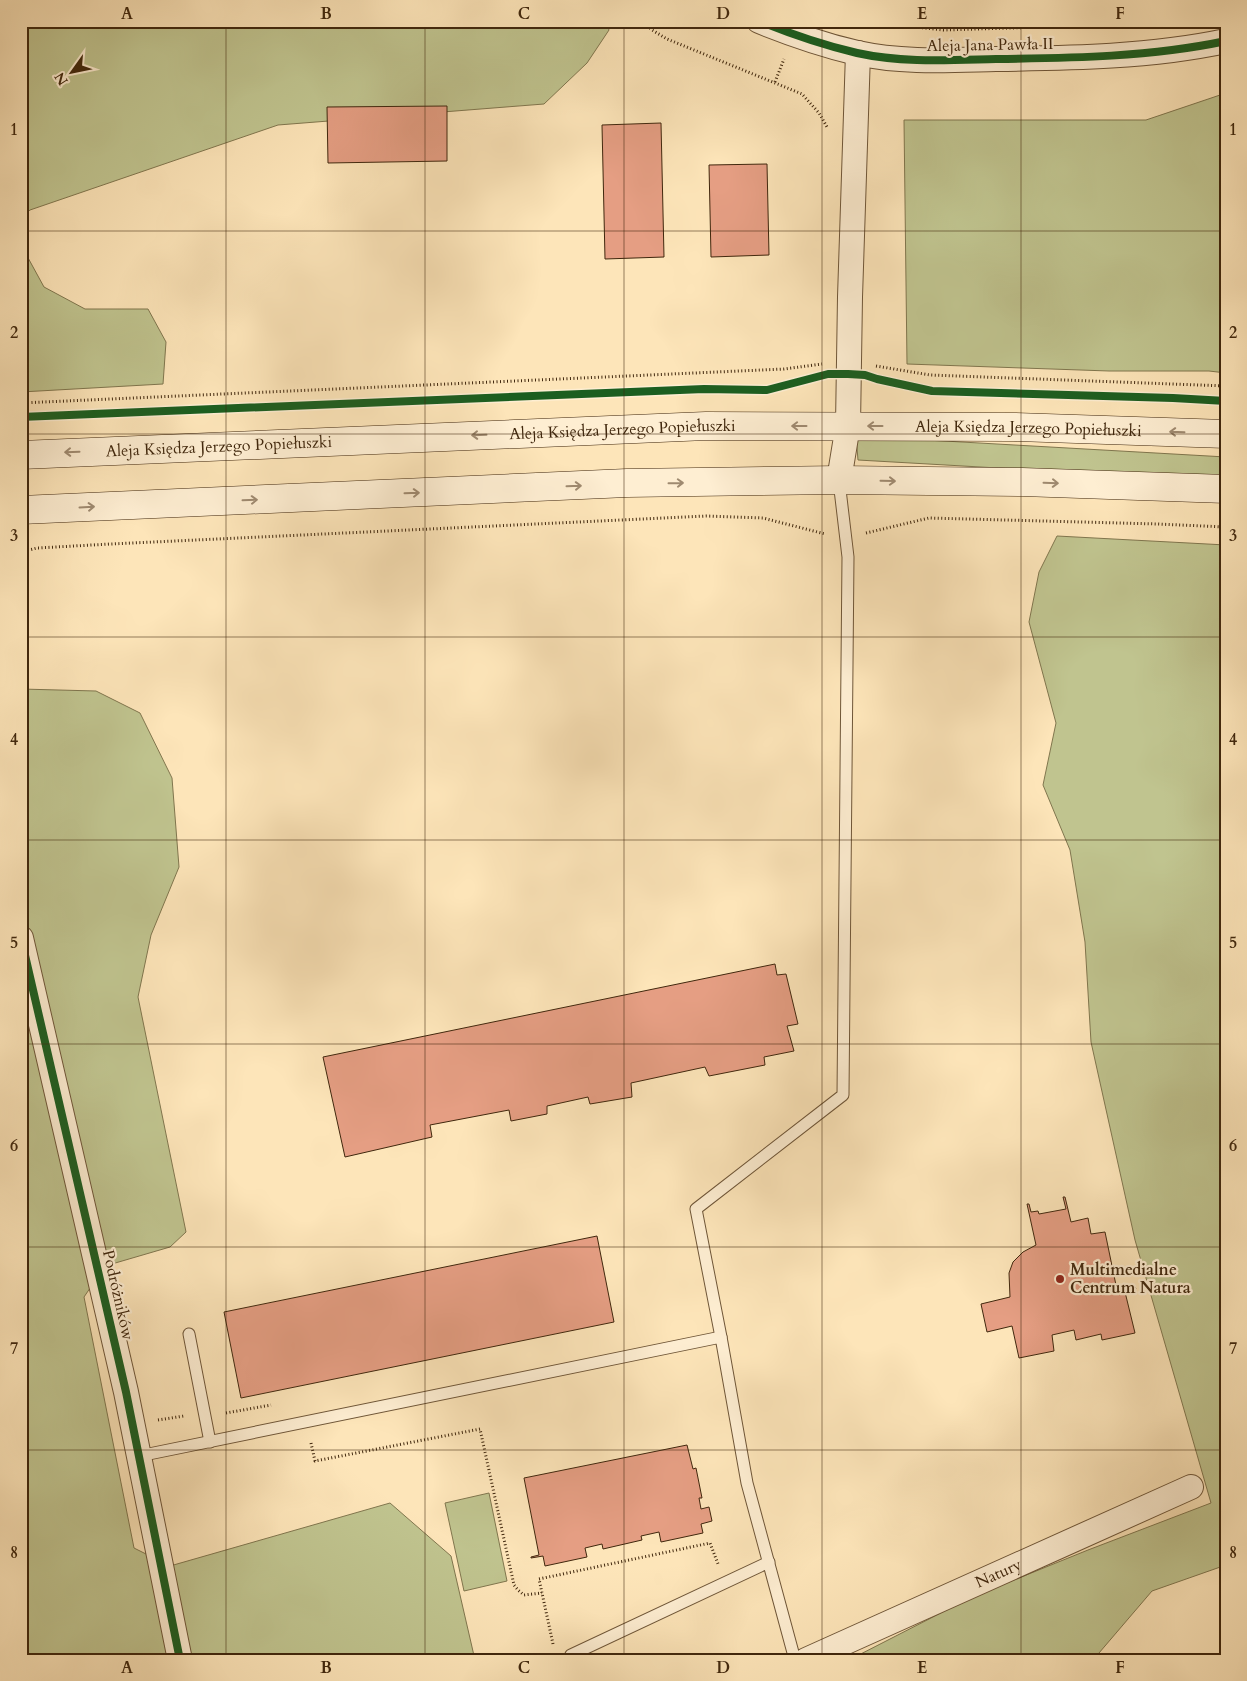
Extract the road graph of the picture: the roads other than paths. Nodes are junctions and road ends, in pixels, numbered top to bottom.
1 (760, 21) edge
2 (1226, 41) edge
3 (858, 53) junction
4 (848, 426) junction
5 (1226, 434) edge
6 (21, 455) edge
7 (839, 480) junction
8 (1226, 489) edge
9 (21, 510) edge
10 (21, 938) edge
11 (189, 1334) dead end
12 (721, 1337) junction
13 (210, 1442) junction
14 (139, 1456) junction
15 (1191, 1487) dead end
16 (769, 1562) junction
17 (180, 1660) edge
18 (572, 1660) edge
19 (795, 1660) edge
20 (806, 1660) edge

1 - 3 street, Aleja Jana Pawła II
2 - 3 street, Aleja Jana Pawła II
3 - 4 street
5 -> 4 main road, Aleja Księdza Jerzego Popiełuszki
4 -> 6 main road, Aleja Księdza Jerzego Popiełuszki
4 - 7 street
7 -> 8 main road
9 -> 7 main road
7 - 12 lane
10 - 14 street, Podróżników
11 - 13 lane
12 - 13 lane
12 - 16 lane
13 - 14 lane
14 - 17 street, Podróżników
15 - 20 street, Natury
16 - 18 lane
16 - 19 lane

